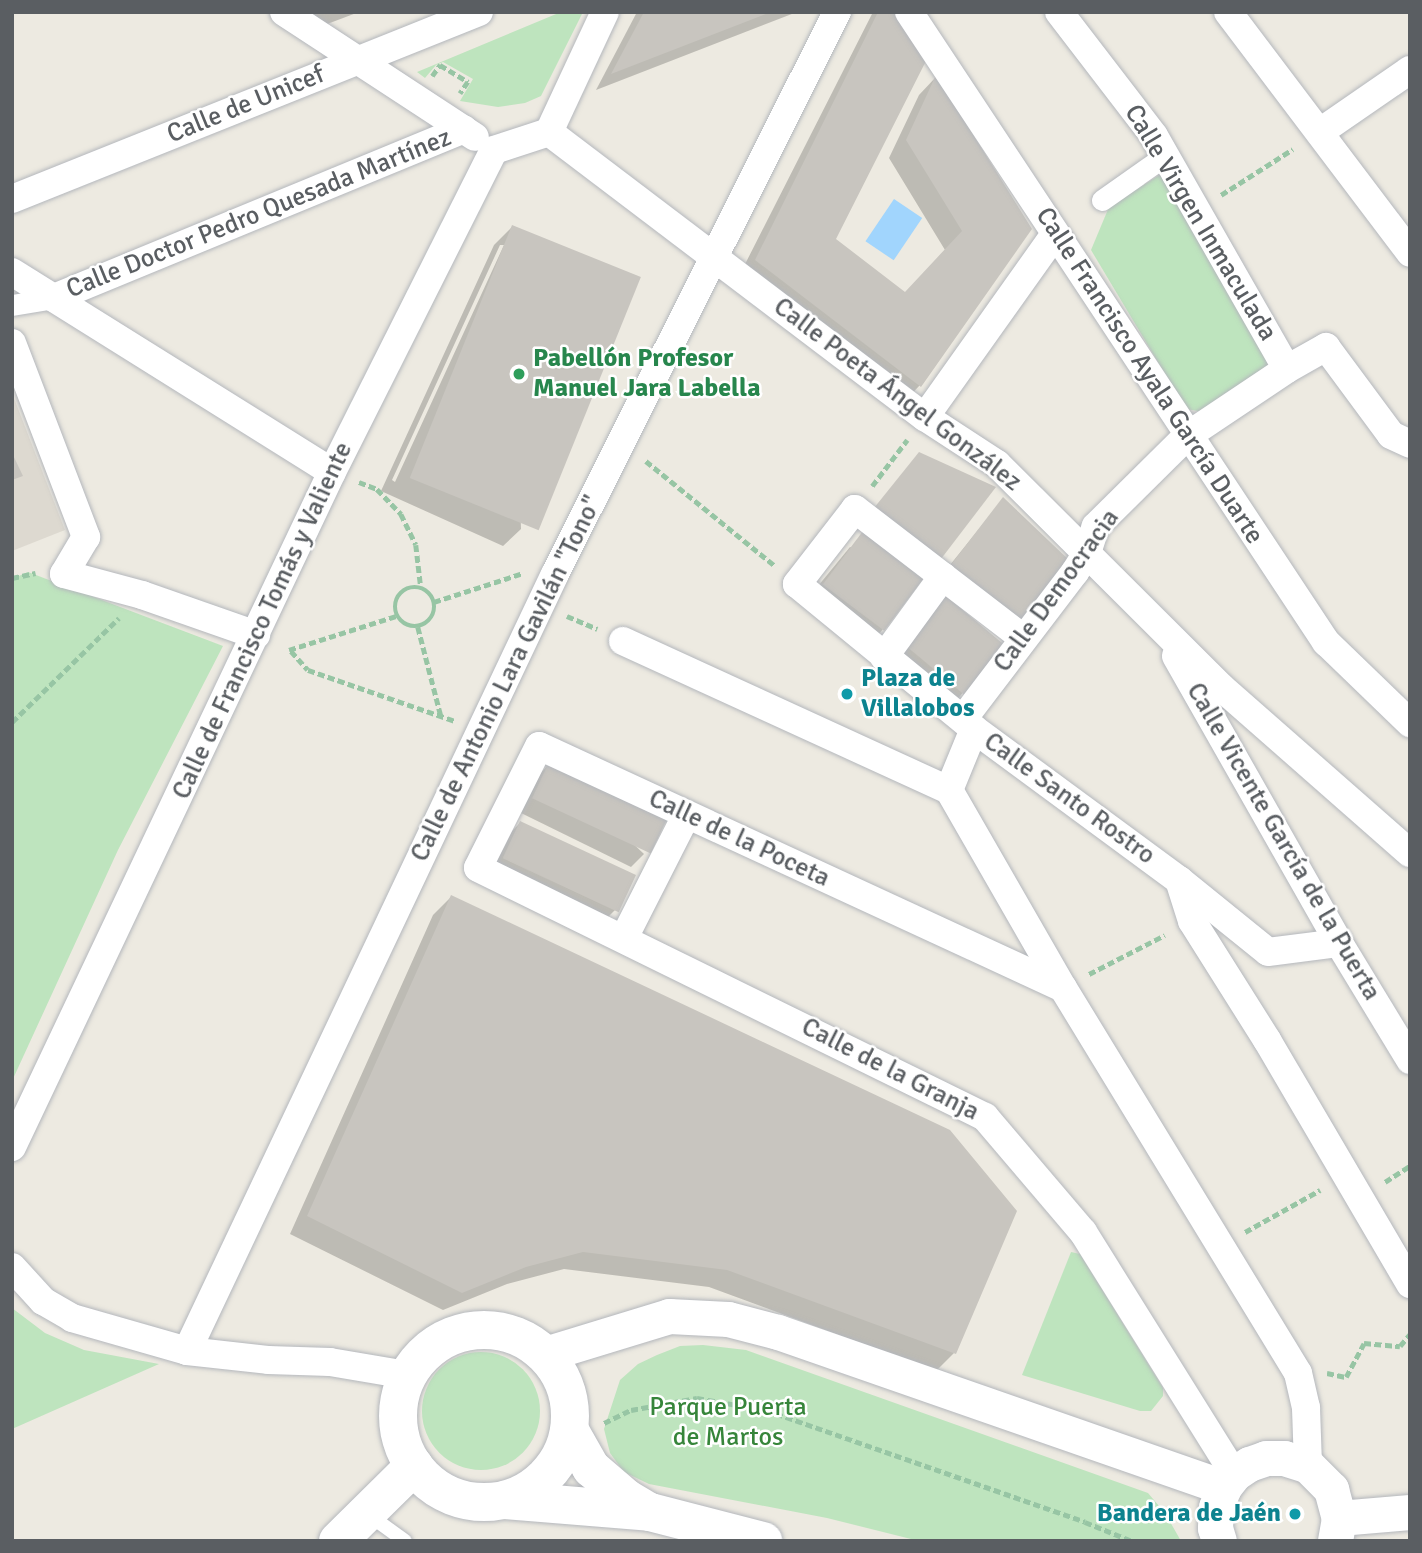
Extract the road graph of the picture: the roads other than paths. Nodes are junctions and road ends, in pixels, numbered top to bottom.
1 (284, 12) edge
2 (480, 12) edge
3 (605, 12) edge
4 (837, 12) edge
5 (909, 12) edge
6 (1059, 12) edge
7 (1228, 12) edge
8 (359, 59) junction
9 (1410, 70) edge
10 (464, 129) junction
11 (549, 132) junction
12 (1320, 132) junction
13 (494, 150) junction
14 (1166, 155) junction
15 (12, 199) edge
16 (1101, 200) dead end
17 (1055, 234) junction
18 (1410, 253) edge
19 (716, 258) junction
20 (12, 272) edge
21 (54, 298) junction
22 (12, 305) edge
23 (12, 344) edge
24 (1287, 369) junction
25 (925, 417) junction
26 (1187, 436) junction
27 (1410, 443) edge
28 (332, 472) junction
29 (1087, 553) junction
30 (943, 576) junction
31 (1158, 624) junction
32 (256, 635) junction
33 (1023, 638) junction
34 (623, 641) road end
35 (884, 657) junction
36 (1410, 723) edge
37 (968, 724) junction
38 (949, 790) junction
39 (687, 816) junction
40 (1410, 853) edge
41 (478, 869) joint
42 (1179, 880) junction
43 (624, 938) junction
44 (1339, 943) junction
45 (1063, 988) junction
46 (1410, 1060) edge
47 (12, 1147) edge
48 (12, 1267) edge
49 (1410, 1284) edge
50 (187, 1351) junction
51 (545, 1354) junction
52 (407, 1375) junction
53 (583, 1428) junction
54 (414, 1466) junction
55 (1308, 1466) junction
56 (1229, 1481) junction
57 (505, 1500) junction
58 (366, 1511) junction
59 (650, 1512) junction
60 (1410, 1512) edge
61 (1337, 1530) edge
62 (338, 1541) edge
63 (405, 1541) edge
64 (763, 1541) edge
65 (1219, 1541) edge

1 - 8 street
2 - 8 street, Calle de Unicef
3 - 11 street
4 - 19 street, Calle de Antonio Lara Gavilán "Tono"
5 - 17 street, Calle Francisco Ayala García Duarte
6 - 14 street, Calle Virgen Inmaculada
7 - 12 street
8 - 10 street
8 - 15 street, Calle de Unicef
9 - 12 street
10 - 13 street
10 - 21 street, Calle Doctor Pedro Quesada Martínez
11 - 13 street
11 - 19 street, Calle Poeta Ángel González
12 - 18 street
13 - 28 street, Calle de Francisco Tomás y Valiente
14 - 16 street
14 - 24 street, Calle Virgen Inmaculada
17 - 25 street
17 - 26 street, Calle Francisco Ayala García Duarte
19 - 25 street, Calle Poeta Ángel González
19 - 50 street, Calle de Antonio Lara Gavilán "Tono"
20 - 21 street
21 - 22 street
21 - 28 street
23 - 32 street
24 - 26 street, Calle Democracia
24 - 27 street, Calle Democracia
25 - 29 street, Calle Poeta Ángel González
26 - 29 street, Calle Democracia
26 - 36 street, Calle Francisco Ayala García Duarte
28 - 32 street, Calle de Francisco Tomás y Valiente
29 - 31 street, Calle Poeta Ángel González
29 - 33 street, Calle Democracia
30 - 33 street
30 - 35 street
30 - 35 street, Calle Santo Rostro
31 - 40 street, Calle Poeta Ángel González
31 - 44 street, Calle Vicente García de la Puerta
32 - 47 street, Calle de Francisco Tomás y Valiente
33 - 37 street, Calle Democracia
34 - 38 street
35 - 37 street, Calle Santo Rostro
37 - 38 street, Calle Democracia
37 - 42 street, Calle Santo Rostro
38 - 45 street
39 - 41 street, Calle de la Poceta
39 - 43 street
39 - 45 street, Calle de la Poceta
41 - 43 street, Calle de la Granja
42 - 44 street, Calle Santo Rostro
42 - 49 street, Calle Santo Rostro
43 - 56 street, Calle de la Granja
44 - 46 street, Calle Vicente García de la Puerta
45 - 55 street
48 - 50 street
50 - 52 street
51 - 52 main road
51 - 53 main road
51 - 56 street
52 - 54 main road
53 - 57 main road
53 - 59 main road
54 - 57 main road
54 - 58 main road
55 - 56 street
55 - 61 street
56 - 65 street
57 - 59 main road
58 - 62 main road
58 - 63 lane
59 - 64 main road
60 - 61 street

